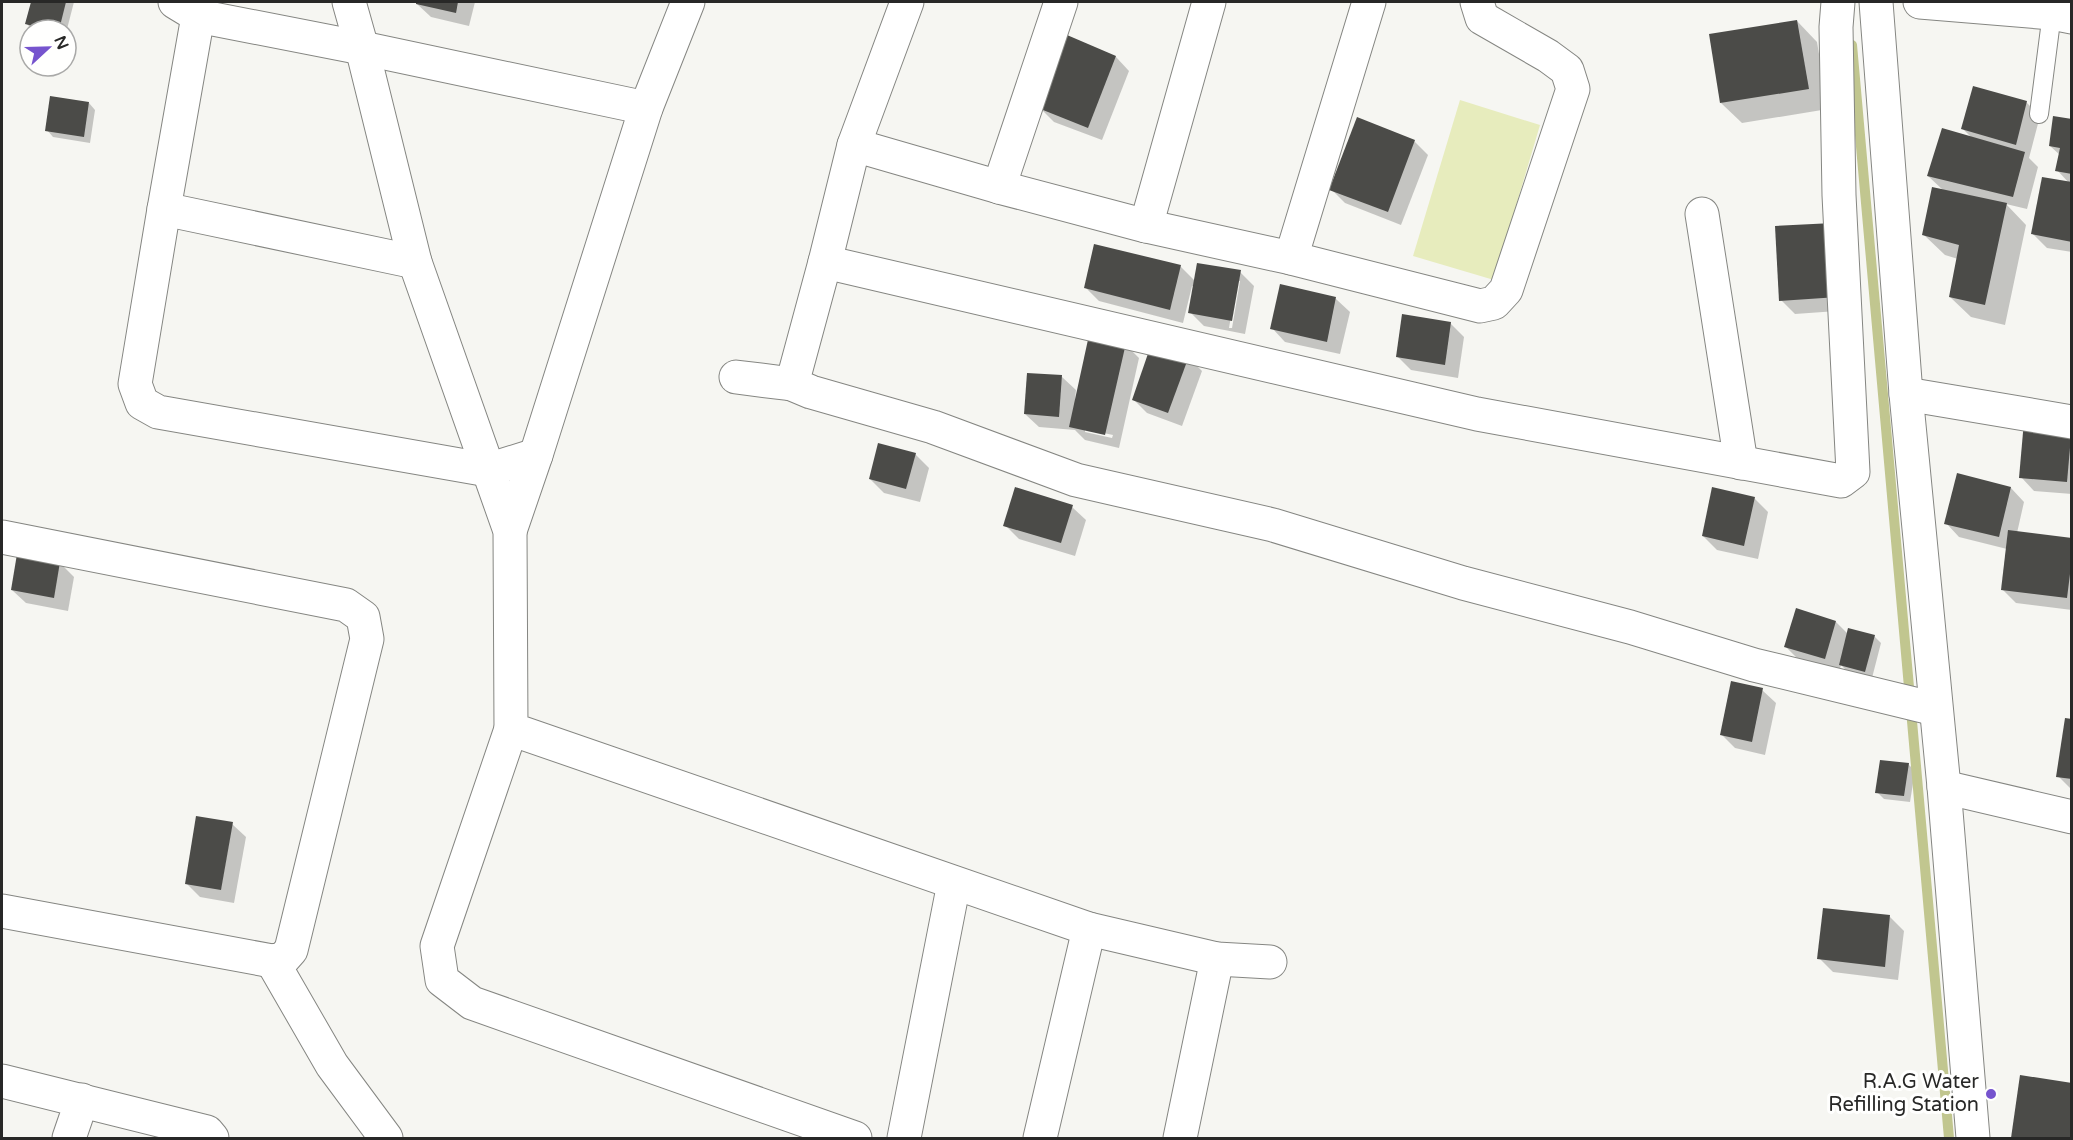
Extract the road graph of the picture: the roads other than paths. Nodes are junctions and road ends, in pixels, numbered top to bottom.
1 (349, 2) edge
2 (688, 2) edge
3 (907, 2) edge
4 (1061, 2) edge
5 (1209, 2) edge
6 (1369, 2) edge
7 (1477, 2) edge
8 (1838, 2) edge
9 (1876, 2) edge
10 (1920, 2) edge
11 (186, 8) edge
12 (2062, 15) edge
13 (362, 48) junction
14 (646, 108) junction
15 (2039, 114) dead end
16 (854, 145) junction
17 (999, 187) junction
18 (164, 209) junction
19 (1702, 214) dead end
20 (1146, 226) junction
21 (1291, 258) junction
22 (415, 262) junction
23 (825, 262) junction
24 (736, 377) dead end
25 (792, 384) junction
26 (1906, 394) junction
27 (2072, 423) edge
28 (536, 455) junction
29 (1741, 463) junction
30 (488, 470) junction
31 (510, 531) junction
32 (2, 537) edge
33 (1935, 709) junction
34 (511, 729) junction
35 (1944, 787) junction
36 (2072, 817) edge
37 (954, 883) junction
38 (2, 911) edge
39 (1089, 929) junction
40 (1217, 959) junction
41 (272, 961) junction
42 (1270, 962) dead end
43 (2, 1081) edge
44 (82, 1101) junction
45 (69, 1138) edge
46 (212, 1138) edge
47 (386, 1138) edge
48 (855, 1138) edge
49 (904, 1138) edge
50 (1040, 1138) edge
51 (1180, 1138) edge
52 (1973, 1138) edge

1 - 13 street
2 - 14 street
3 - 16 street
4 - 17 street
5 - 20 street
6 - 21 street
7 - 21 street
8 - 29 street
9 - 26 street
10 - 12 street
11 - 13 street
11 - 18 street
12 - 15 lane
13 - 14 street
13 - 22 street
14 - 28 street
16 - 17 street
16 - 23 street
17 - 20 street
18 - 22 street
18 - 30 street
19 - 29 street
20 - 21 street
22 - 30 street
23 - 25 street
23 - 29 street
24 - 25 street
25 - 33 street
26 - 27 street
26 - 33 street
28 - 30 street
28 - 31 street
30 - 31 street
31 - 34 street
32 - 41 street
33 - 35 street
34 - 37 street
34 - 48 street
35 - 36 street
35 - 52 street
37 - 39 street
37 - 49 street
38 - 41 street
39 - 40 street
39 - 50 street
40 - 42 street
40 - 51 street
41 - 47 street
43 - 44 street
44 - 45 street
44 - 46 street

